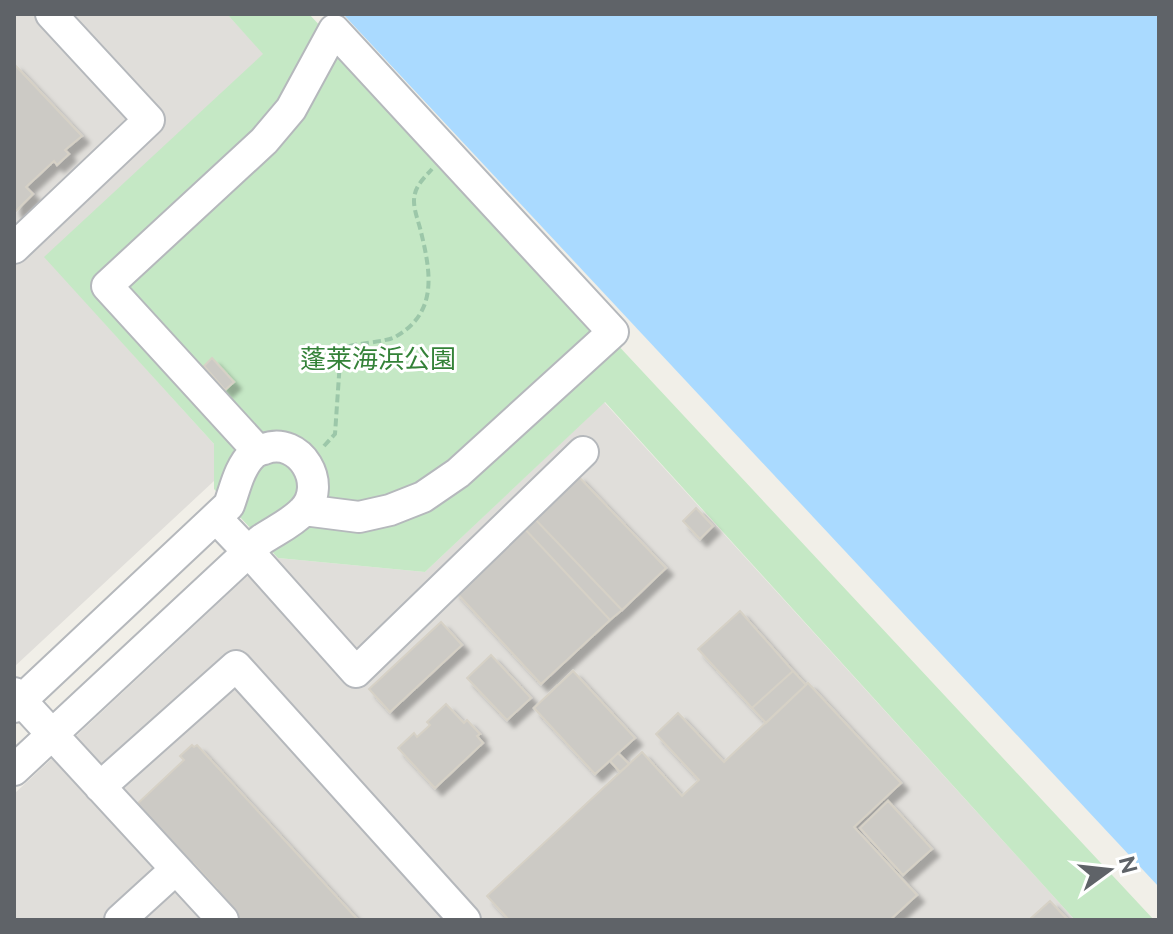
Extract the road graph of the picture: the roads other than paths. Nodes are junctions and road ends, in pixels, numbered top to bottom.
1 (51, 14) edge
2 (14, 248) edge
3 (258, 451) junction
4 (583, 452) dead end
5 (304, 510) junction
6 (222, 512) junction
7 (254, 546) junction
8 (16, 700) edge
9 (52, 734) junction
10 (14, 770) edge
11 (100, 787) junction
12 (176, 869) junction
13 (120, 920) edge
14 (223, 920) edge
15 (465, 920) edge

1 - 2 street
3 - 5 street
3 - 5 street
3 - 6 street
4 - 7 street
5 - 7 street
6 - 7 street
6 - 8 street
7 - 9 street
8 - 9 street
9 - 10 street
9 - 11 street
11 - 12 street
11 - 15 street
12 - 13 street
12 - 14 street

